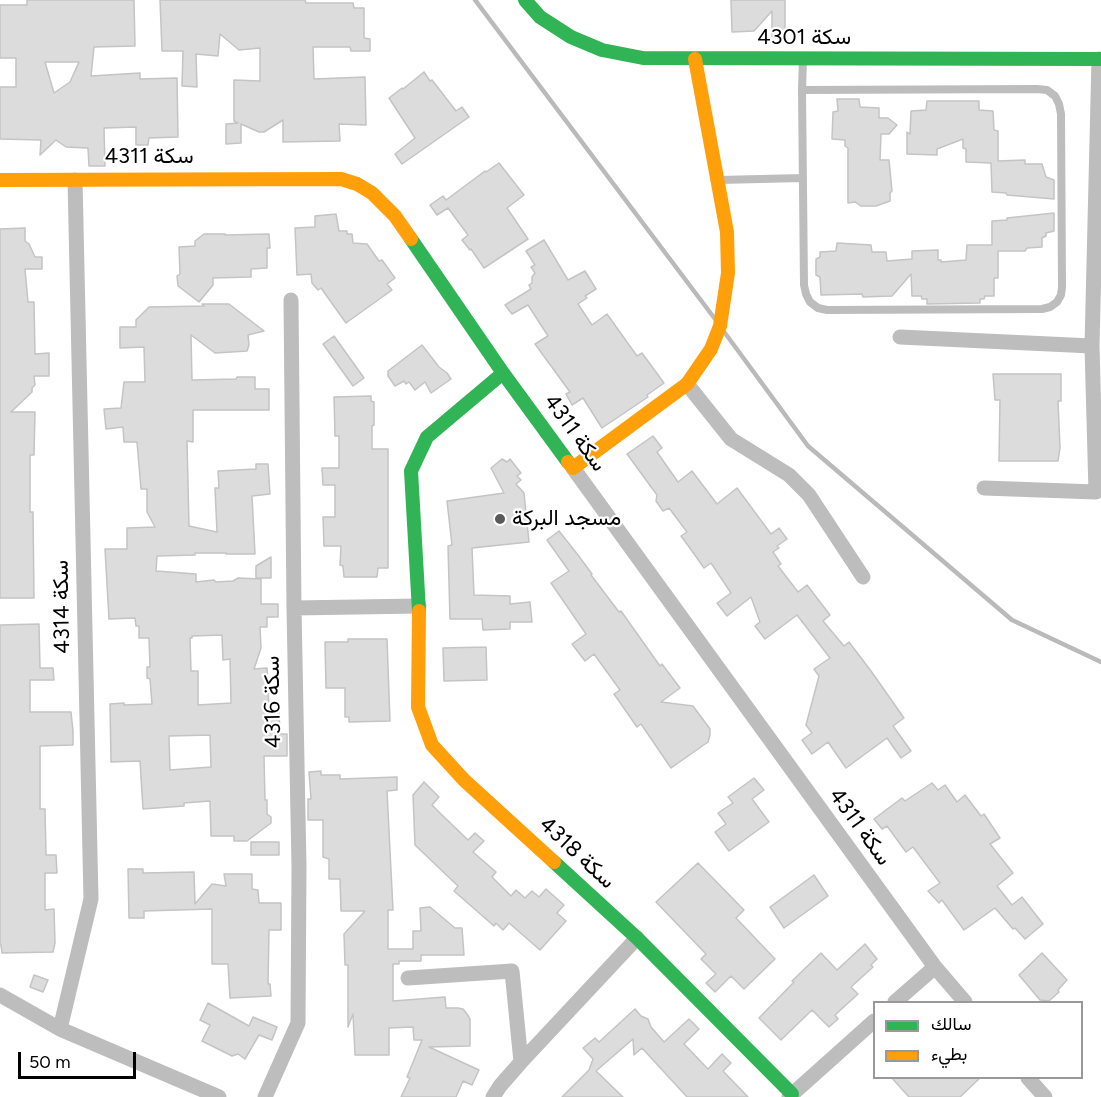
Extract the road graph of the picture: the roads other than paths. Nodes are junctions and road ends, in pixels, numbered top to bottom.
1 (525, 0) edge
2 (695, 59) junction
3 (803, 59) junction
4 (1100, 59) edge
5 (802, 90) junction
6 (803, 178) junction
7 (0, 180) edge
8 (75, 180) junction
9 (717, 180) junction
10 (291, 300) dead end
11 (900, 337) dead end
12 (1092, 346) junction
13 (503, 373) junction
14 (687, 384) junction
15 (573, 468) junction
16 (984, 488) dead end
17 (863, 577) dead end
18 (419, 606) junction
19 (294, 608) junction
20 (637, 938) junction
21 (935, 967) junction
22 (408, 978) dead end
23 (0, 995) edge
24 (896, 1001) edge
25 (964, 1001) edge
26 (873, 1022) edge
27 (60, 1029) junction
28 (521, 1062) junction
29 (1030, 1079) edge
30 (790, 1096) edge
31 (219, 1097) edge
32 (266, 1097) edge
33 (493, 1097) edge
34 (1045, 1097) edge

1 - 2 street, سكة 4301
2 - 3 street, سكة 4301
2 - 9 street
3 - 4 street, سكة 4301
3 - 5 lane
4 - 12 street
5 - 6 lane
5 - 6 lane
6 - 9 lane
7 - 8 street, سكة 4311
8 - 13 street, سكة 4311
8 - 27 street, سكة 4314
9 - 14 street
10 - 19 street, سكة 4316
11 - 12 street
12 - 16 street
13 - 15 street, سكة 4311
13 - 18 street, سكة 4318
14 - 15 street
14 - 17 street
15 - 21 street, سكة 4311
18 - 19 street
18 - 20 street, سكة 4318
19 - 32 street, سكة 4316
20 - 28 street
20 - 30 street, سكة 4318
21 - 24 street
21 - 25 street, سكة 4311
22 - 28 street
23 - 27 street
26 - 30 street
27 - 31 street
28 - 33 street
29 - 34 street

